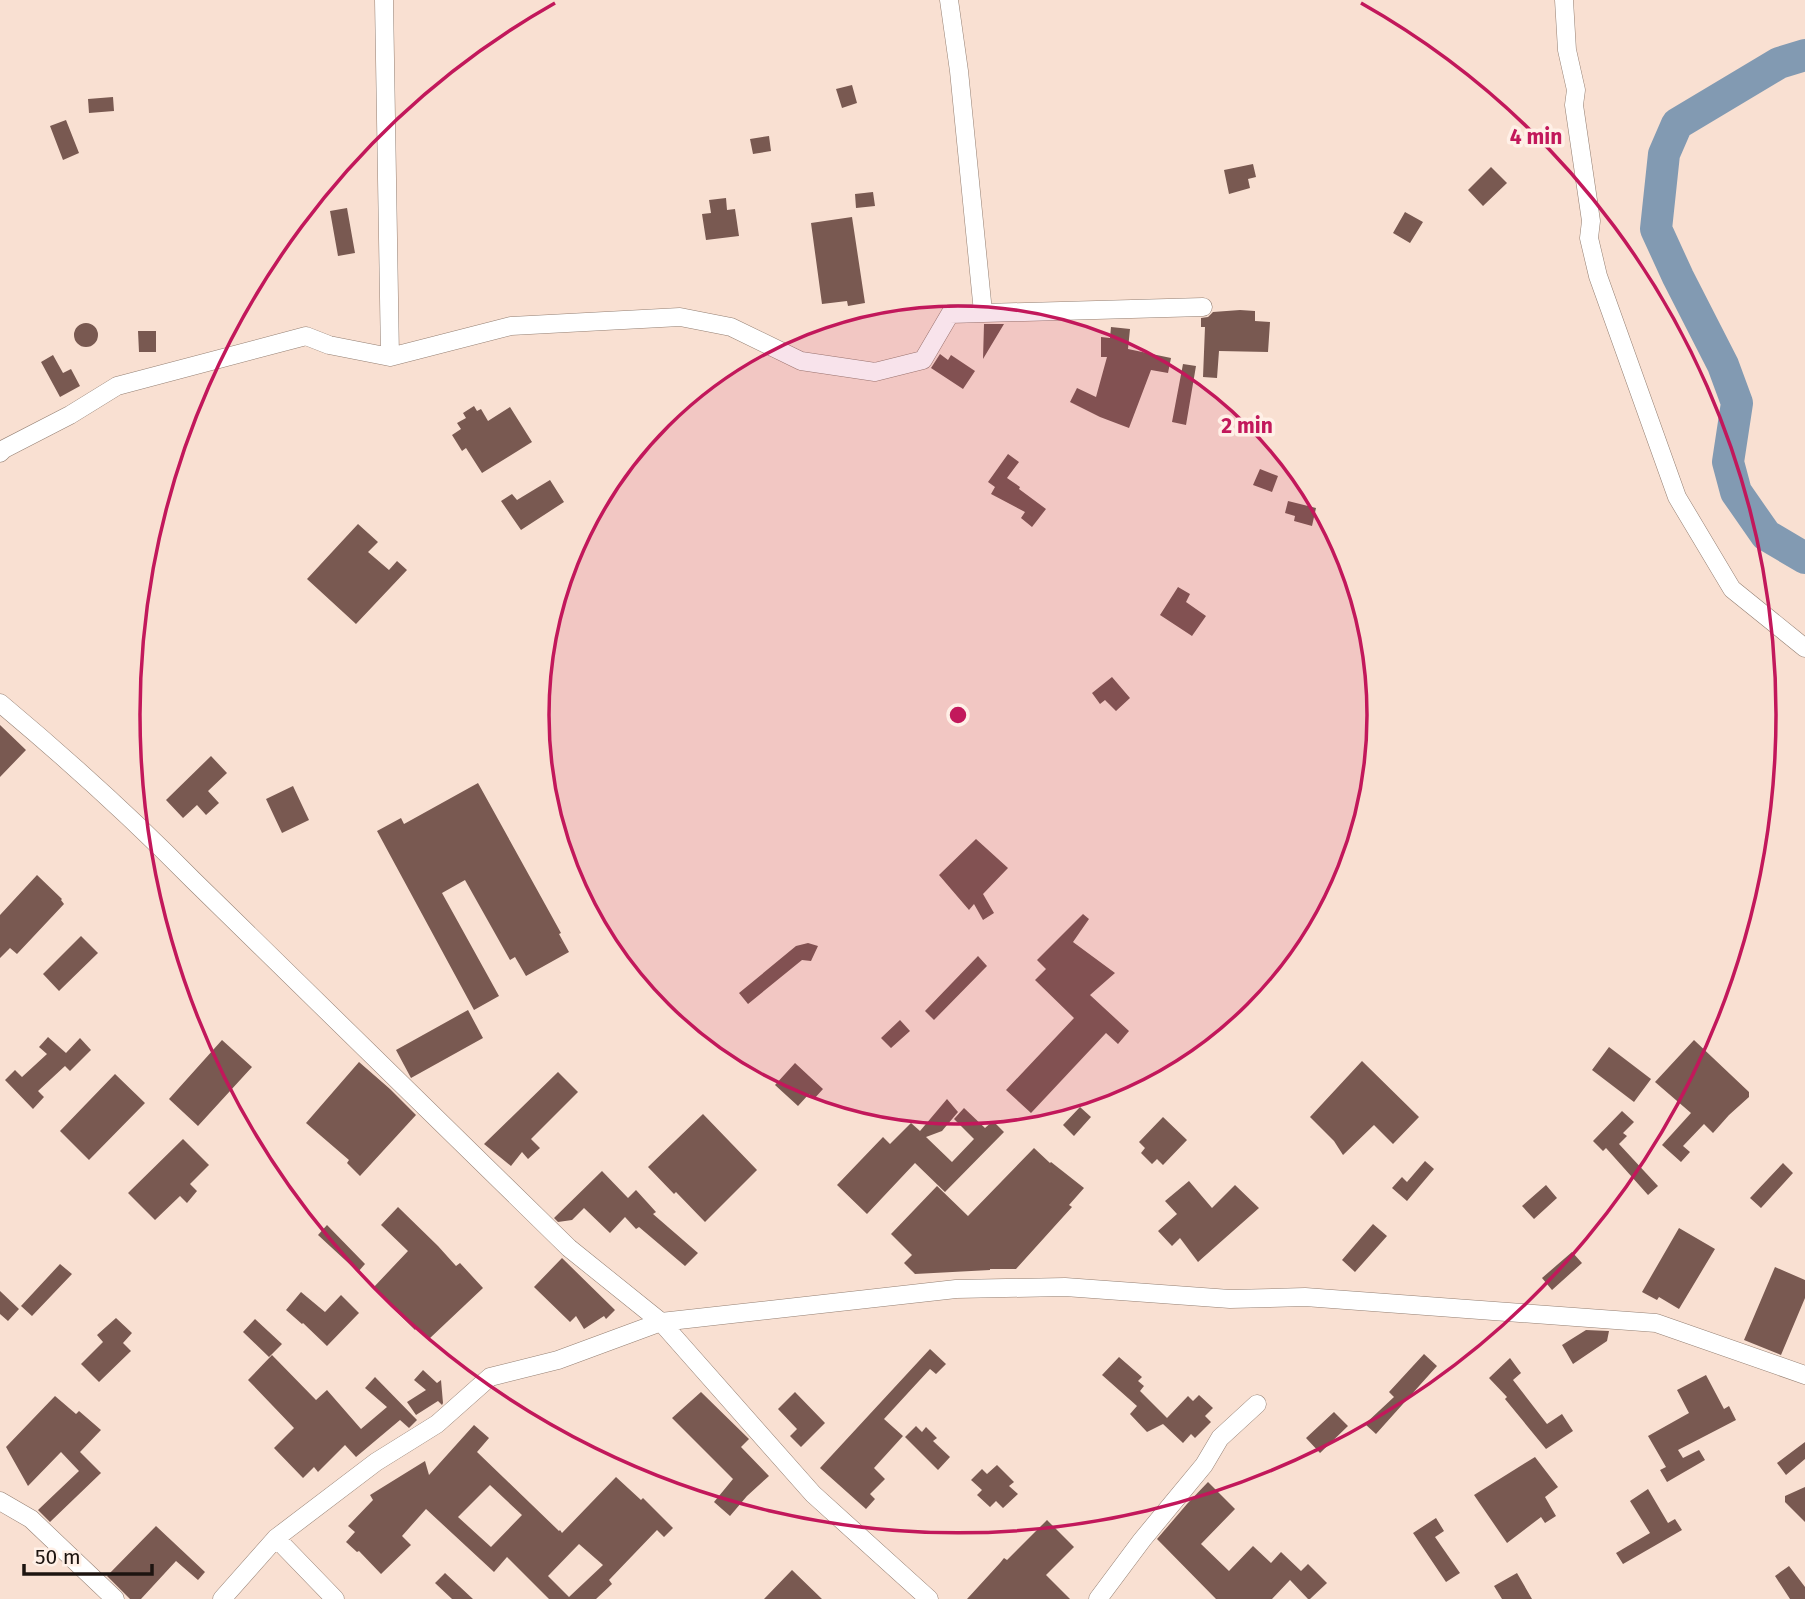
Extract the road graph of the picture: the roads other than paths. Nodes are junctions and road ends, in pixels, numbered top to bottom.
1 (384, 0) edge
2 (949, 0) edge
3 (1564, 0) edge
4 (1203, 307) dead end
5 (983, 312) junction
6 (390, 357) junction
7 (1, 448) edge
8 (1805, 648) edge
9 (0, 703) edge
10 (661, 1322) junction
11 (1805, 1375) edge
12 (1257, 1404) dead end
13 (0, 1500) edge
14 (276, 1538) junction
15 (115, 1599) edge
16 (222, 1599) edge
17 (335, 1599) edge
18 (929, 1599) edge
19 (1098, 1599) edge

1 - 6 street
2 - 5 street
3 - 8 street
4 - 5 street
5 - 6 street
6 - 7 street
9 - 10 street
10 - 11 street
10 - 14 street
10 - 18 street
12 - 19 street
13 - 15 street
14 - 16 street
14 - 17 street

